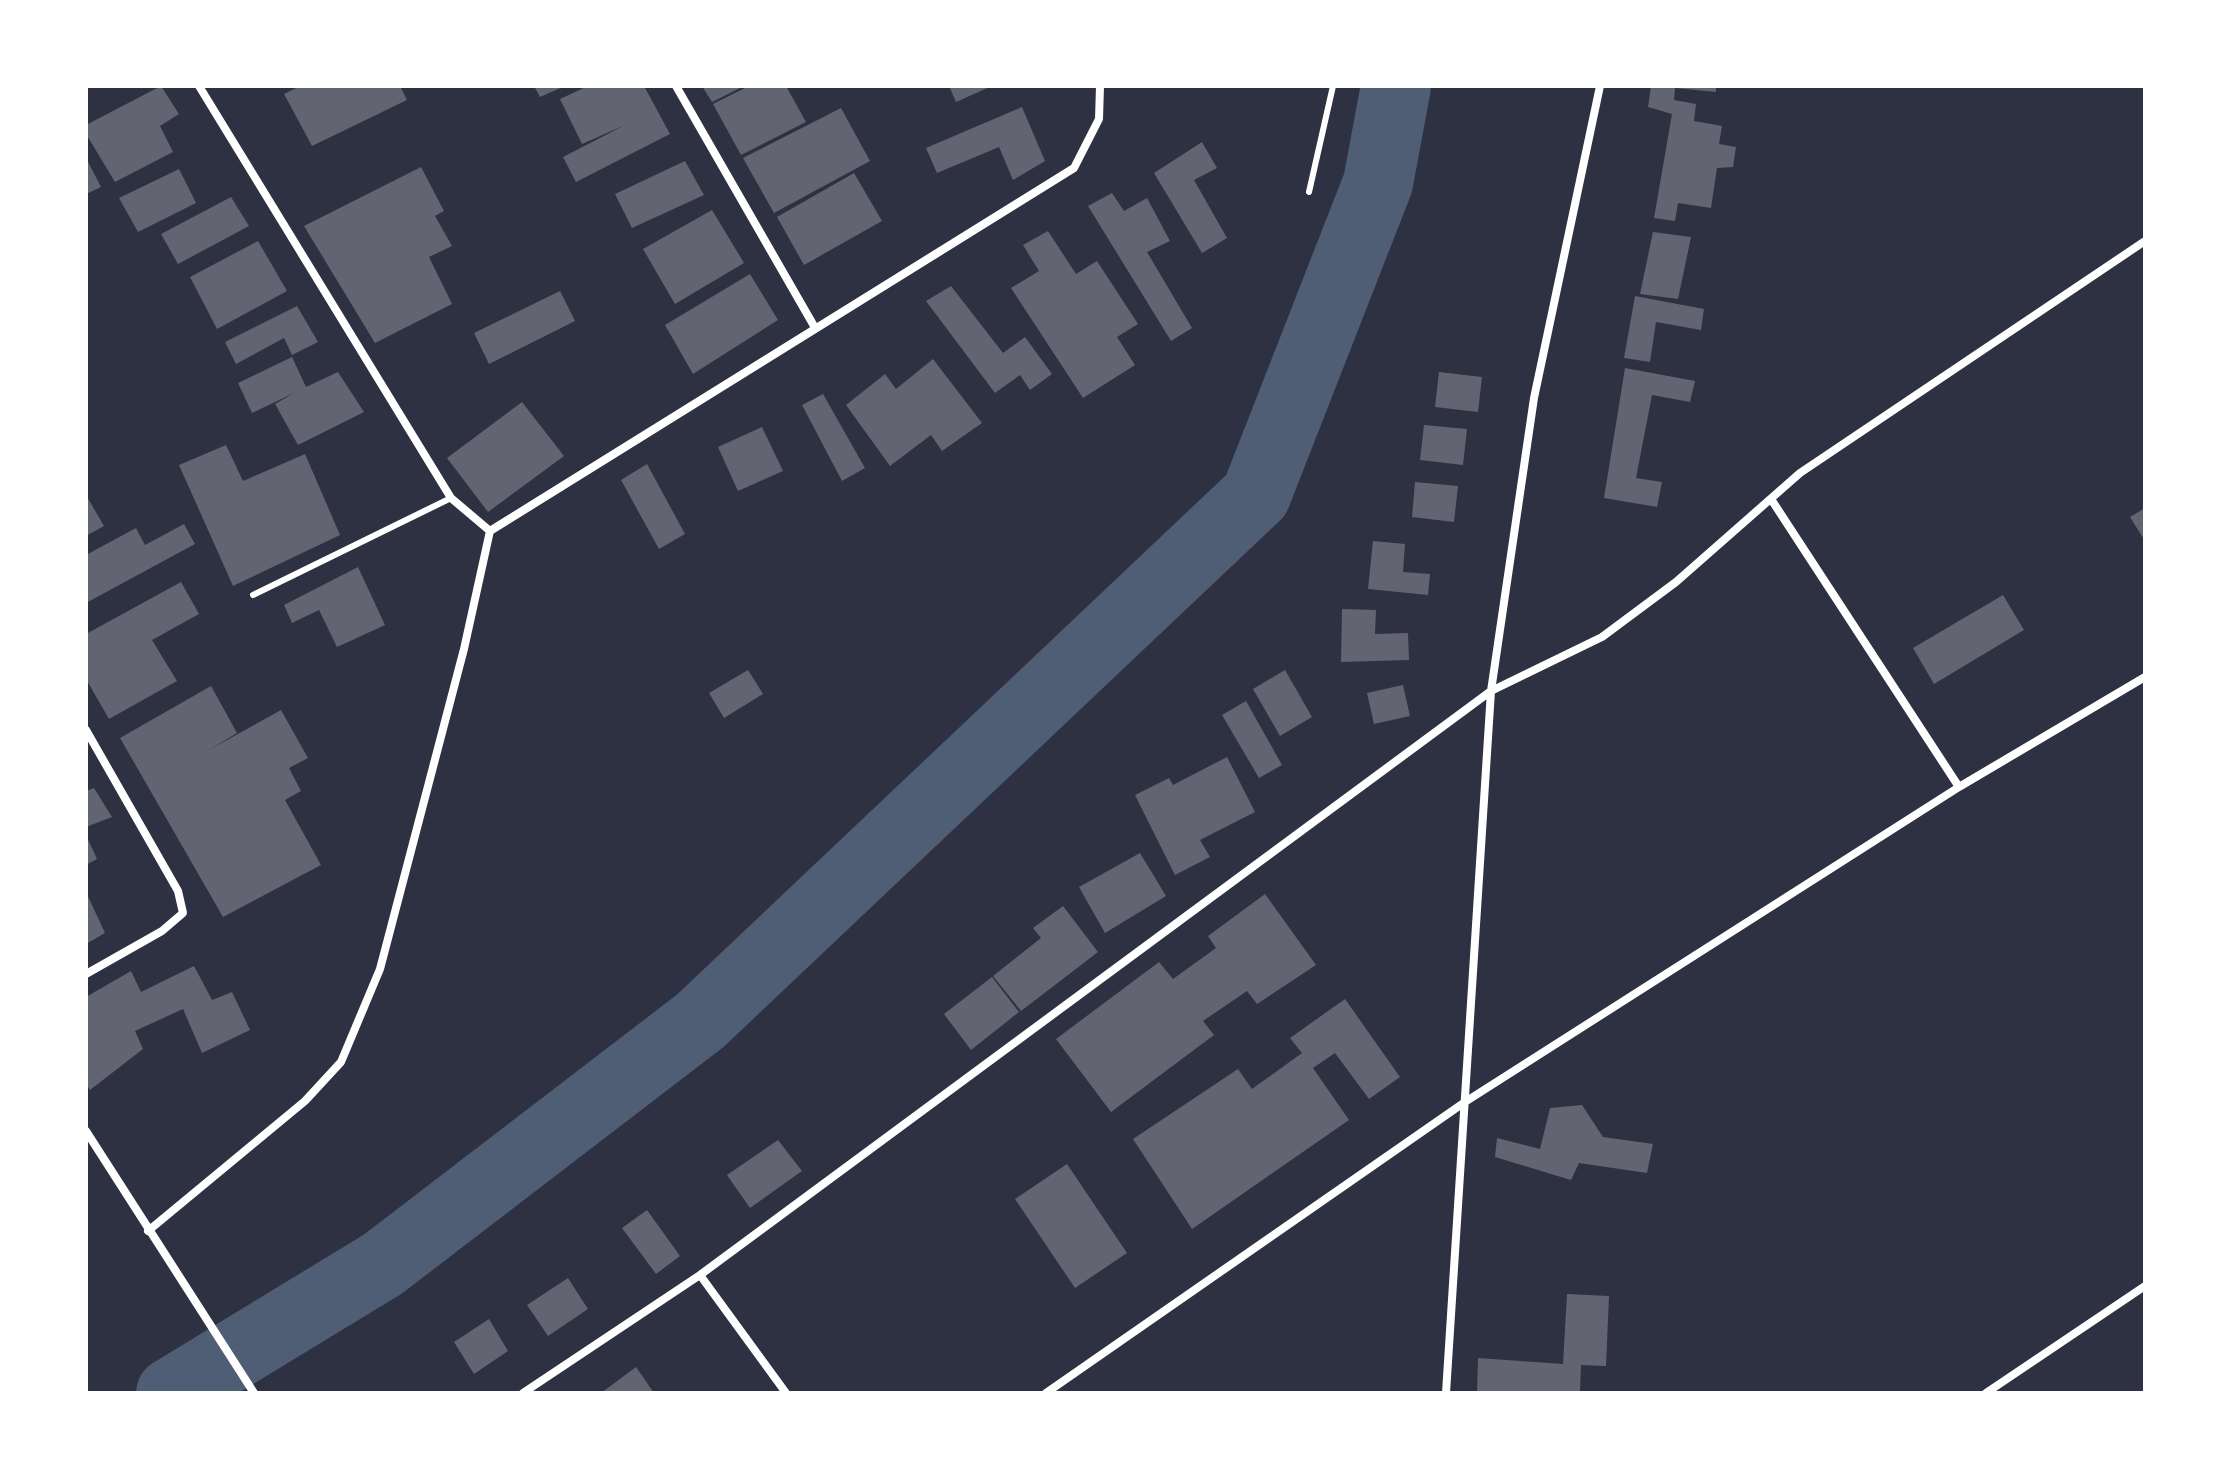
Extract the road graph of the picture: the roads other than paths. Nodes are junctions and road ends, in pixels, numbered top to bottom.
1 (199, 86) edge
2 (676, 86) edge
3 (1100, 86) edge
4 (1333, 86) edge
5 (1600, 86) edge
6 (1309, 192) dead end
7 (2145, 241) edge
8 (814, 326) junction
9 (451, 498) junction
10 (1771, 499) junction
11 (490, 531) junction
12 (253, 595) dead end
13 (2145, 677) edge
14 (1491, 691) junction
15 (86, 730) edge
16 (1959, 787) junction
17 (86, 974) edge
18 (1465, 1102) junction
19 (86, 1131) edge
20 (148, 1231) junction
21 (700, 1275) junction
22 (2145, 1286) edge
23 (254, 1393) edge
24 (523, 1393) edge
25 (786, 1393) edge
26 (1046, 1393) edge
27 (1446, 1393) edge
28 (1986, 1393) edge

1 - 9 street
2 - 8 street
3 - 8 street
4 - 6 lane
5 - 14 street
7 - 10 street
8 - 11 street
9 - 11 street
9 - 12 lane
10 - 14 street
10 - 16 street
11 - 20 street
13 - 16 street
14 - 18 street
14 - 21 street
15 - 17 street
16 - 18 street
18 - 26 street
18 - 27 street
19 - 20 street
20 - 23 street
21 - 24 street
21 - 25 street
22 - 28 street

